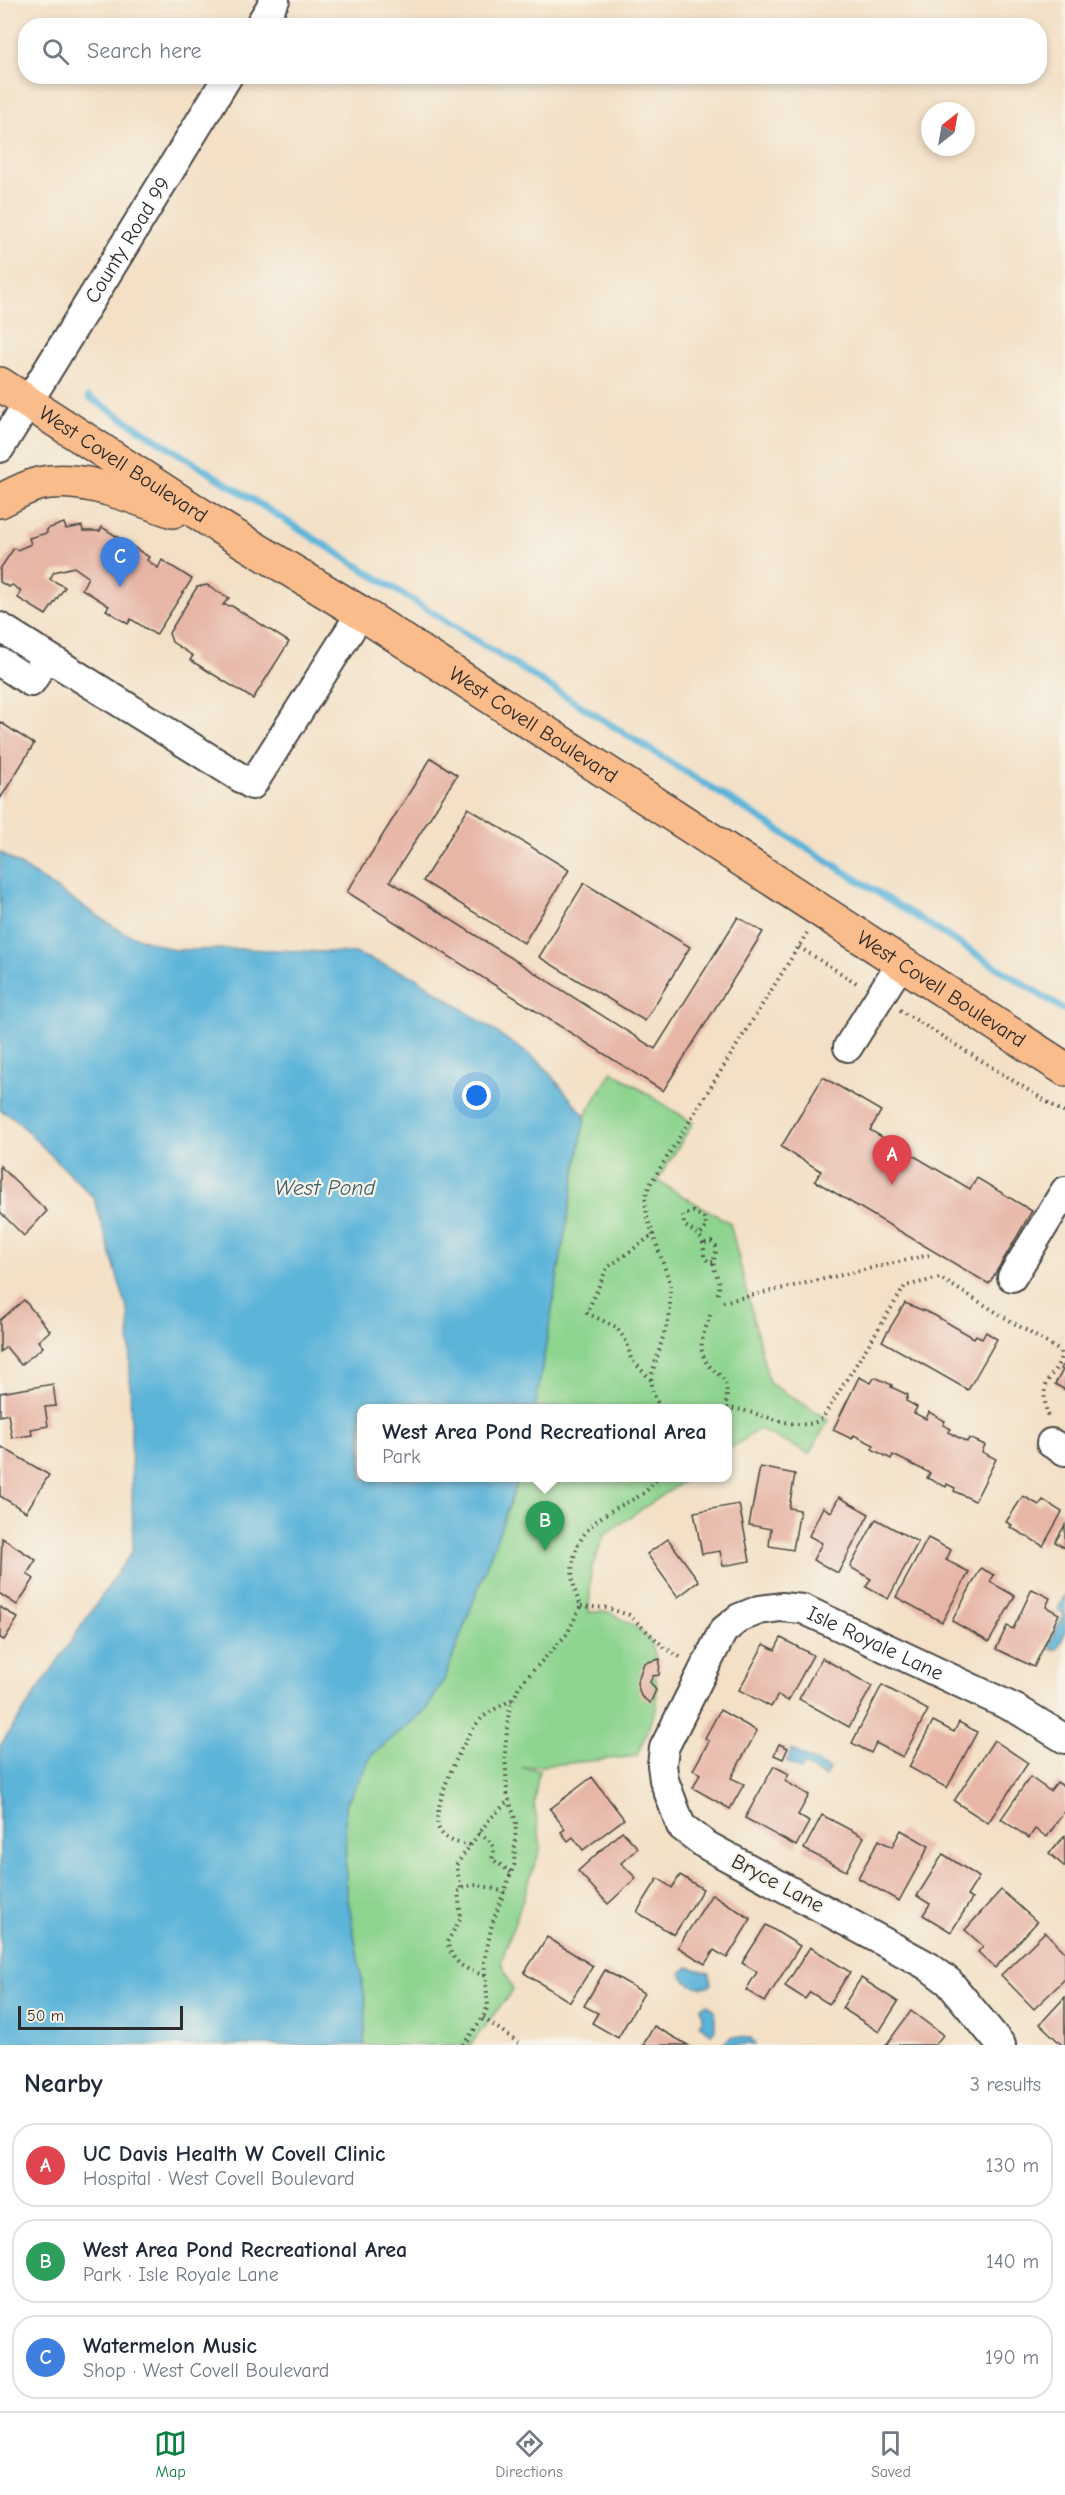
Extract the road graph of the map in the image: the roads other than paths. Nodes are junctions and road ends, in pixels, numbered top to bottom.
1 (275, 0) edge
2 (264, 18) edge
3 (223, 84) edge
4 (0, 384) edge
5 (28, 402) junction
6 (0, 448) edge
7 (0, 501) edge
8 (218, 526) junction
9 (360, 613) junction
10 (0, 627) edge
11 (47, 657) junction
12 (0, 662) edge
13 (902, 963) junction
14 (848, 1047) dead end
15 (1065, 1069) edge
16 (1065, 1191) edge
17 (1012, 1277) dead end
18 (702, 1671) joint
19 (1065, 1738) edge
20 (1001, 2045) edge

1 - 2 street
3 - 5 street, County Road 99
4 - 5 main road, West Covell Boulevard
5 - 6 street, County Road 99
5 - 8 main road, West Covell Boulevard
7 - 8 main road
8 - 9 main road, West Covell Boulevard
9 - 11 street
9 - 13 main road, West Covell Boulevard
10 - 11 street
11 - 12 street
13 - 14 street
13 - 15 main road, West Covell Boulevard
16 - 17 street
18 - 19 street, Isle Royale Lane
18 - 20 street, Bryce Lane

